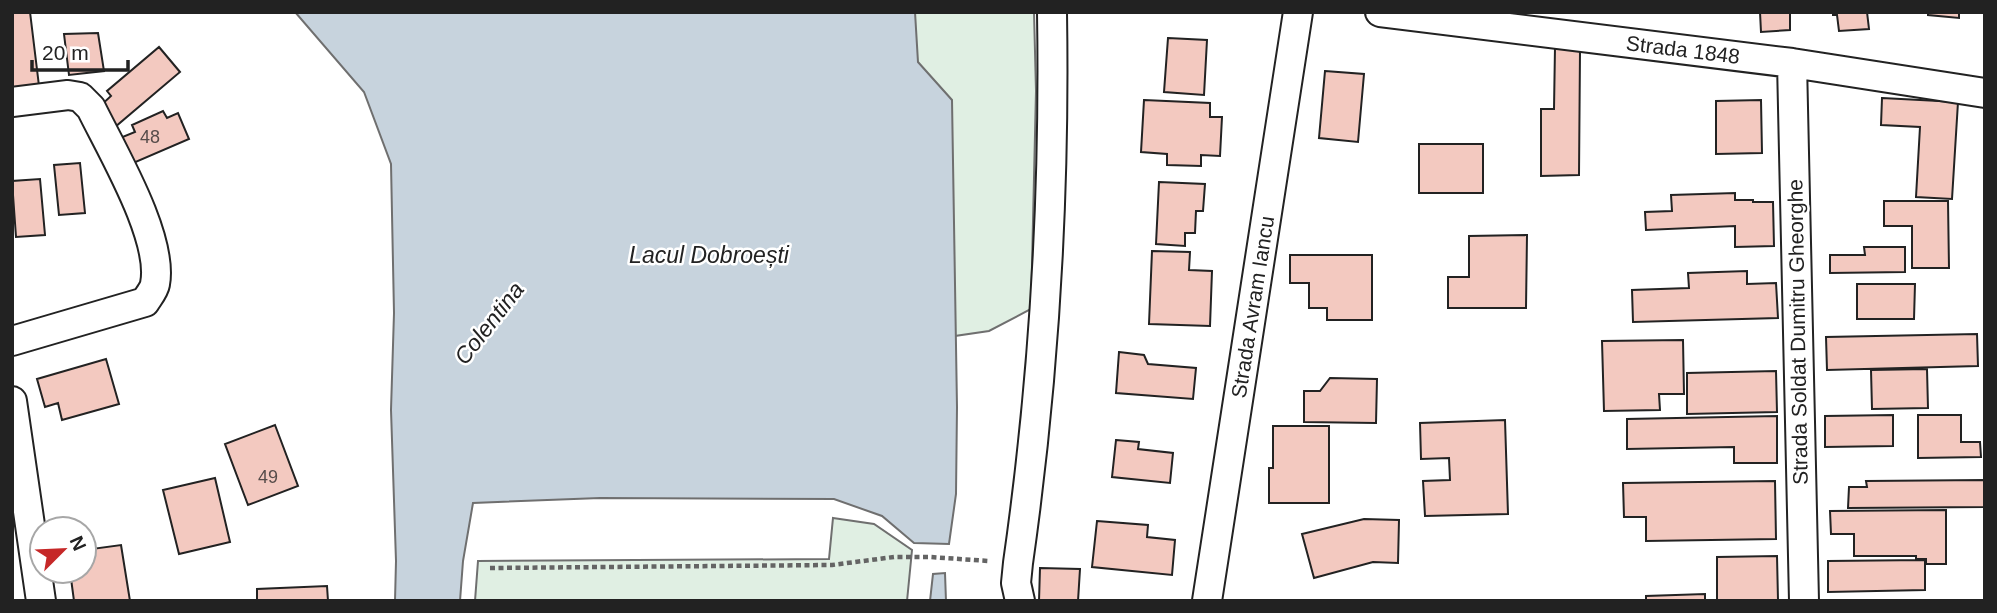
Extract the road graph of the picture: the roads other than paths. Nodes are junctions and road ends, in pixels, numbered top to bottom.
1 (1052, 12) edge
2 (1298, 12) edge
3 (1380, 12) edge
4 (1792, 63) junction
5 (1985, 93) edge
6 (12, 102) edge
7 (12, 341) edge
8 (12, 401) edge
9 (41, 601) edge
10 (1020, 601) edge
11 (1208, 601) edge
12 (1804, 601) edge

1 - 10 street
2 - 11 street, Strada Avram Iancu
3 - 4 street, Strada 1848
4 - 5 street, Strada 1848
4 - 12 street, Strada Soldat Dumitru Gheorghe
6 - 7 street
8 - 9 street

